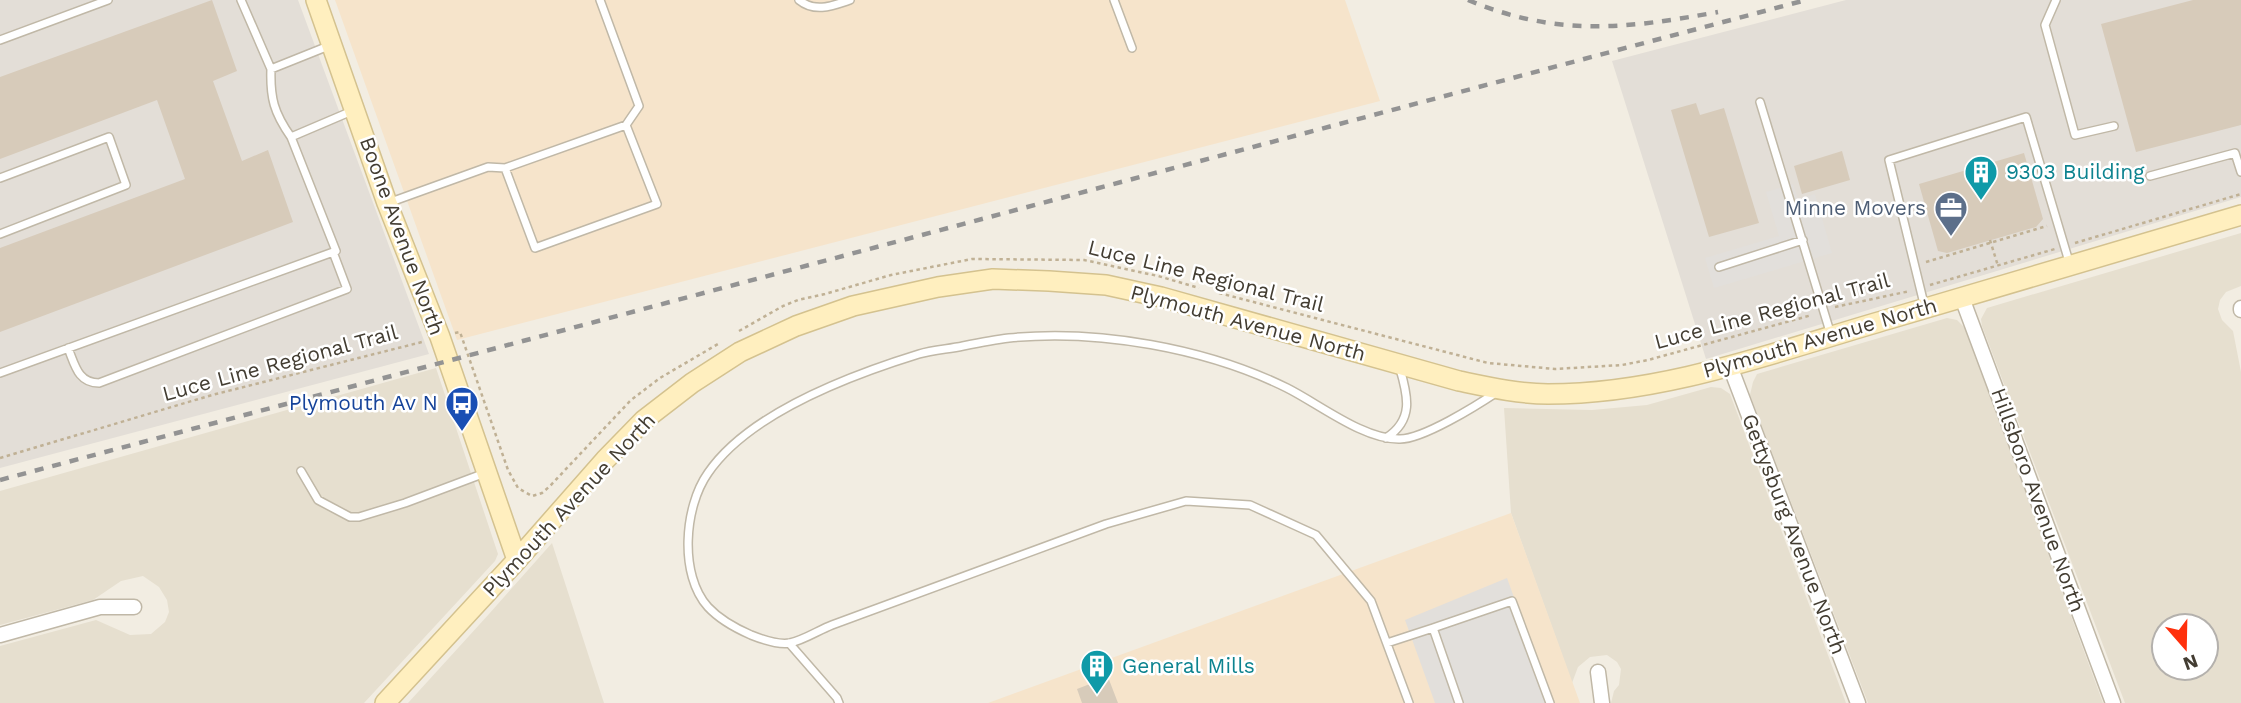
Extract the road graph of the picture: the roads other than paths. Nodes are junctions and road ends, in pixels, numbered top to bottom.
1 (108, 0) edge
2 (241, 0) edge
3 (316, 0) edge
4 (600, 0) edge
5 (799, 0) edge
6 (850, 0) edge
7 (1114, 0) edge
8 (2056, 0) edge
9 (0, 40) edge
10 (332, 44) junction
11 (1132, 48) dead end
12 (271, 69) junction
13 (1760, 102) dead end
14 (356, 109) junction
15 (626, 125) junction
16 (2113, 126) dead end
17 (291, 137) junction
18 (505, 169) junction
19 (2241, 172) edge
20 (2150, 176) dead end
21 (0, 178) edge
22 (387, 203) junction
23 (2241, 215) edge
24 (0, 234) edge
25 (1803, 240) junction
26 (333, 252) junction
27 (2070, 265) junction
28 (1719, 267) dead end
29 (1962, 298) junction
30 (1925, 308) junction
31 (1831, 336) junction
32 (68, 348) junction
33 (1399, 365) junction
34 (1730, 366) junction
35 (0, 373) edge
36 (1501, 390) junction
37 (1384, 439) junction
38 (301, 471) dead end
39 (487, 472) junction
40 (517, 560) junction
41 (134, 607) dead end
42 (1433, 628) junction
43 (0, 635) edge
44 (789, 643) junction
45 (1387, 643) junction
46 (1598, 672) dead end
47 (385, 703) edge
48 (839, 703) edge
49 (1409, 703) edge
50 (1460, 703) edge
51 (1550, 703) edge
52 (1602, 703) edge
53 (1858, 703) edge
54 (2113, 703) edge

1 - 9 lane
2 - 12 lane
3 - 10 street, Boone Avenue North
4 - 15 lane
5 - 6 lane
7 - 11 lane
8 - 16 lane
10 - 12 lane
10 - 14 street, Boone Avenue North
12 - 17 lane
13 - 25 lane
14 - 17 lane
14 - 22 street, Boone Avenue North
15 - 18 lane
15 - 18 lane
17 - 26 lane
18 - 22 lane
19 - 20 lane
21 - 24 lane
22 - 39 street, Boone Avenue North
23 - 27 street, Plymouth Avenue North
25 - 28 lane
25 - 31 lane
26 - 32 lane
26 - 32 lane
27 - 29 street, Plymouth Avenue North
27 - 30 lane
29 - 30 street, Plymouth Avenue North
29 - 54 street, Hillsboro Avenue North
30 - 31 street, Plymouth Avenue North
31 - 34 street, Plymouth Avenue North
32 - 35 lane
33 - 36 street, Plymouth Avenue North
33 - 37 lane
33 - 40 street, Plymouth Avenue North
34 - 36 street, Plymouth Avenue North
34 - 53 street, Gettysburg Avenue North
36 - 37 lane
37 - 44 lane
38 - 39 lane
39 - 40 street, Boone Avenue North
40 - 47 street, Plymouth Avenue North
41 - 43 street
42 - 45 lane
42 - 50 lane
42 - 51 lane
44 - 45 lane
44 - 48 lane
45 - 49 lane
46 - 52 street

